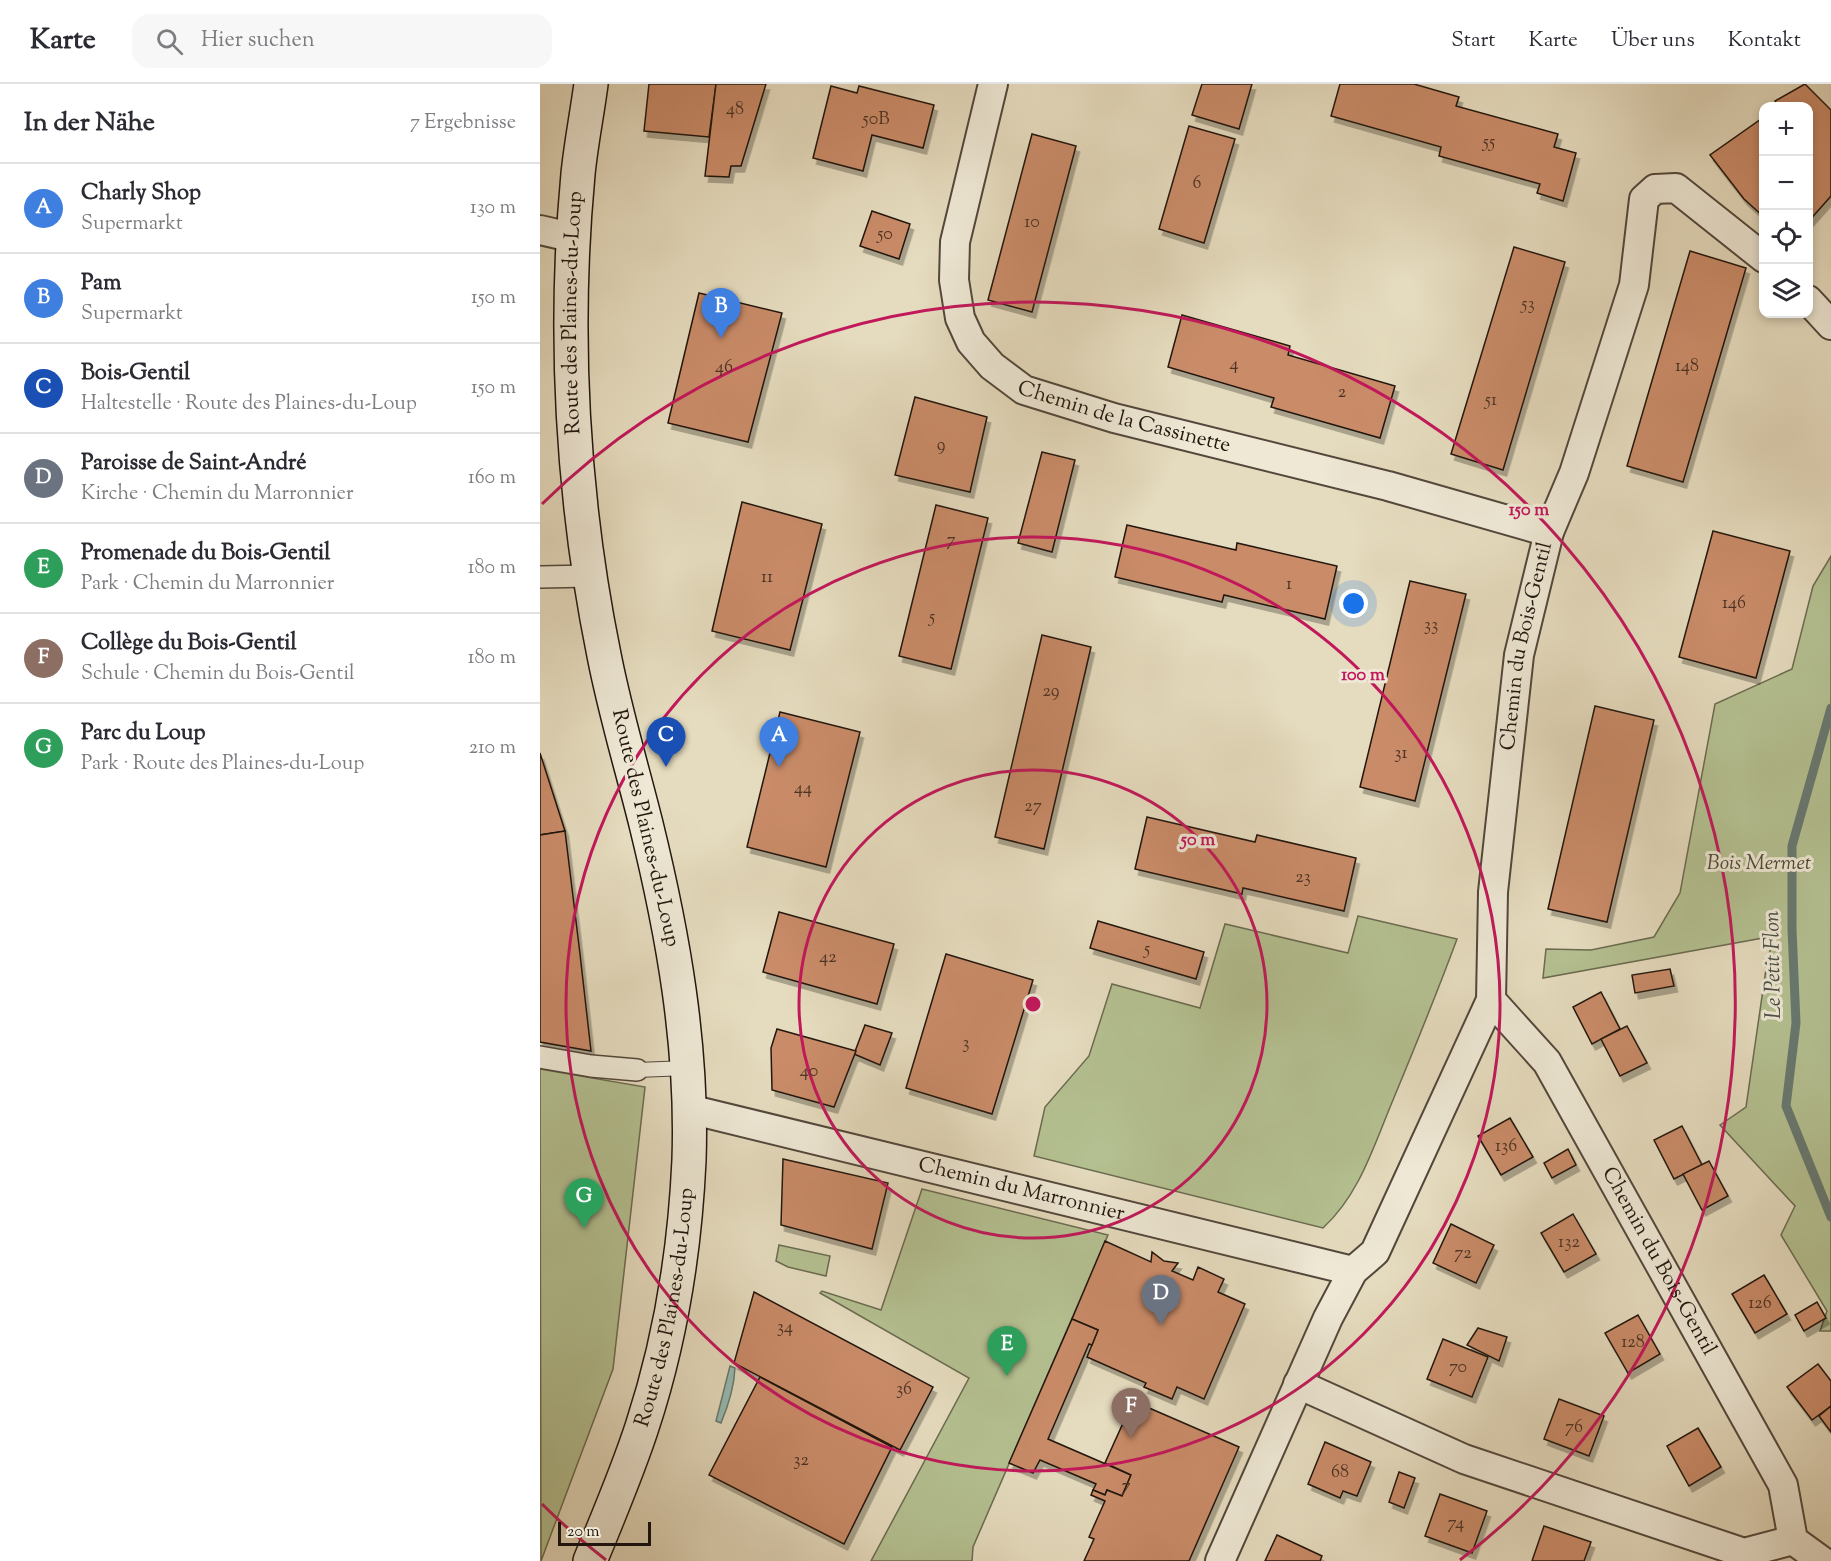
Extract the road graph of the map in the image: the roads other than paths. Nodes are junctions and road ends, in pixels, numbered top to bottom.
1 (591, 84) edge
2 (993, 84) edge
3 (540, 230) edge
4 (575, 238) junction
5 (1759, 254) edge
6 (1813, 305) edge
7 (1831, 325) edge
8 (1549, 532) junction
9 (591, 576) junction
10 (540, 577) edge
11 (1491, 1000) junction
12 (540, 1057) edge
13 (687, 1068) junction
14 (638, 1070) joint
15 (689, 1110) junction
16 (1353, 1271) junction
17 (1298, 1384) junction
18 (1793, 1540) junction
19 (590, 1561) edge
20 (1220, 1561) edge
21 (1822, 1561) edge

1 - 4 main road, Route des Plaines-du-Loup
2 - 8 street, Chemin de la Cassinette
3 - 4 street
4 - 9 main road, Route des Plaines-du-Loup
5 - 8 street, Chemin du Bois-Gentil
6 - 7 street
8 - 11 street, Chemin du Bois-Gentil
9 - 10 street
9 - 13 main road, Route des Plaines-du-Loup
11 - 16 street, Chemin du Bois-Gentil
11 - 18 street, Chemin du Bois-Gentil
12 - 14 street
13 - 14 lane
13 - 15 main road, Route des Plaines-du-Loup
15 - 16 street, Chemin du Marronnier
15 - 19 main road, Route des Plaines-du-Loup
16 - 17 street, Chemin du Bois-Gentil
17 - 18 street
17 - 20 street, Chemin du Bois-Gentil
18 - 21 street

